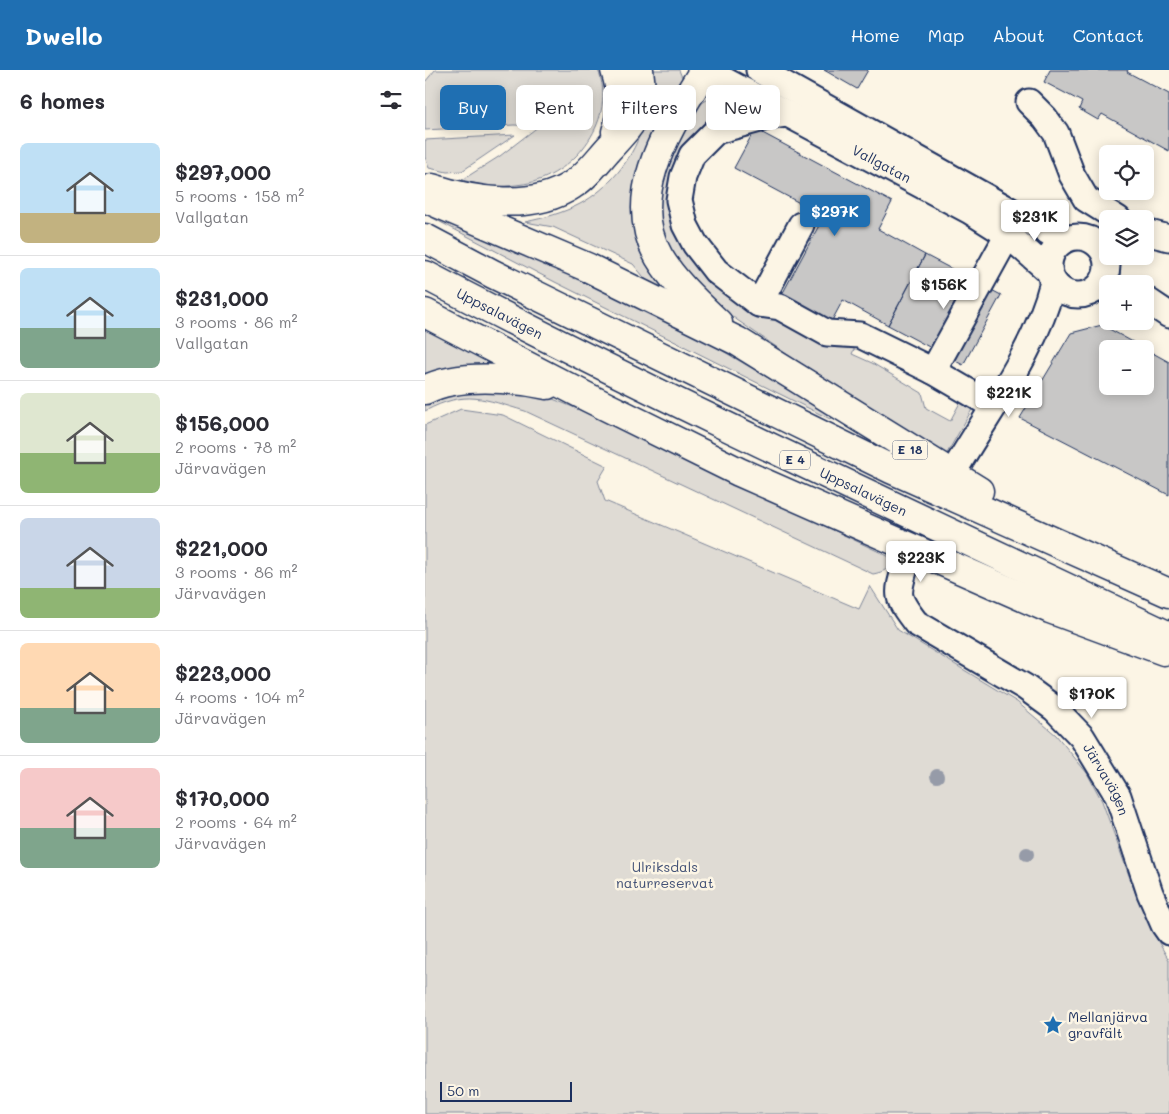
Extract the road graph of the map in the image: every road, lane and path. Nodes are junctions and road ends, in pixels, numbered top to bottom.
1 (615, 70) edge
2 (639, 70) edge
3 (704, 70) edge
4 (759, 70) edge
5 (1029, 102) dead end
6 (787, 114) junction
7 (610, 147) junction
8 (425, 186) edge
9 (425, 198) edge
10 (1099, 213) edge
11 (801, 225) dead end
12 (1014, 225) junction
13 (1099, 229) edge
14 (1154, 234) edge
15 (425, 238) edge
16 (1067, 238) junction
17 (1169, 238) edge
18 (425, 275) edge
19 (1051, 276) junction
20 (1093, 296) edge
21 (759, 304) junction
22 (425, 313) edge
23 (737, 341) junction
24 (1025, 355) junction
25 (933, 371) junction
26 (425, 390) edge
27 (589, 398) junction
28 (993, 406) junction
29 (960, 461) tunnel mouth
30 (1086, 554) junction
31 (906, 564) tunnel mouth
32 (1169, 593) edge
33 (1169, 636) edge
34 (1169, 653) edge
35 (1169, 932) edge

1 - 7 highway
2 - 7 highway
3 - 6 street, Vallgatan
3 - 23 highway, E 18
4 - 12 street, Vallgatan
5 - 10 street
6 - 12 street, Vallgatan
6 - 21 street
7 - 8 highway
9 - 23 highway
11 - 21 street
12 - 16 street, Vallgatan
12 - 19 street, Vallgatan
12 - 25 street
13 - 16 street, Vallgatan
14 - 17 street
15 - 30 highway, E 4
16 - 19 street
18 - 33 highway, Uppsalavägen / E 4
19 - 20 street, Vallgatan
19 - 24 street
20 - 24 street
21 - 25 street
22 - 27 highway, E 4
23 - 30 highway, E 18
24 - 28 street
25 - 28 street
26 - 27 highway
27 - 34 highway, E 4
28 - 29 street
30 - 32 highway, E 4
31 - 35 street, Järvavägen

